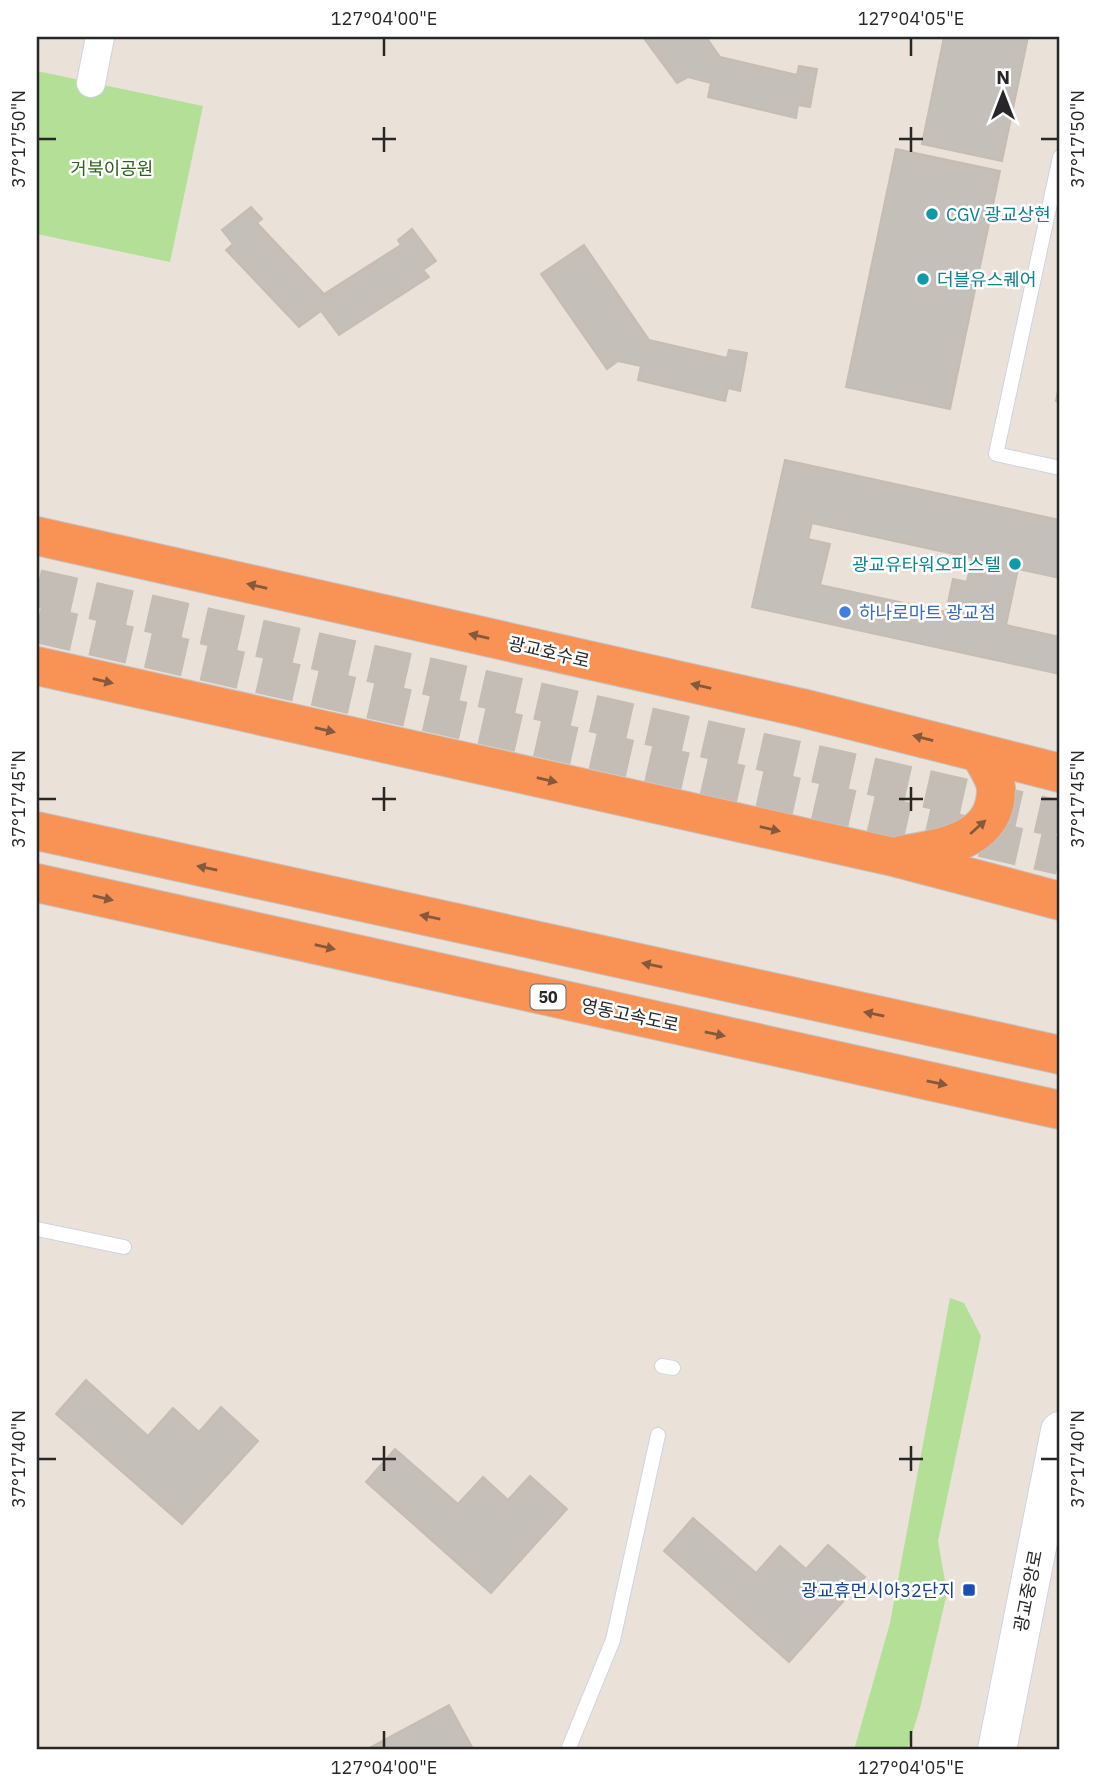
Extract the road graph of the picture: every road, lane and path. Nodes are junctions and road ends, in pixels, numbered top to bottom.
1 (100, 37) edge
2 (91, 83) dead end
3 (1060, 157) edge
4 (1060, 468) edge
5 (37, 537) edge
6 (37, 666) edge
7 (980, 752) junction
8 (1060, 773) edge
9 (37, 831) edge
10 (893, 857) junction
11 (37, 883) edge
12 (1060, 901) edge
13 (1060, 1055) edge
14 (1060, 1110) edge
15 (37, 1229) edge
16 (124, 1247) dead end
17 (1060, 1431) edge
18 (658, 1436) dead end
19 (568, 1750) edge
20 (996, 1750) edge

1 - 2 street
3 - 4 lane
7 -> 5 highway, 광교호수로
6 -> 10 highway
7 - 8 highway, 광교호수로
10 -> 7 highway
13 -> 9 highway
10 - 12 highway
11 -> 14 highway, 영동고속도로 / 50
15 - 16 lane
17 - 20 main road, 광교중앙로
18 - 19 lane

